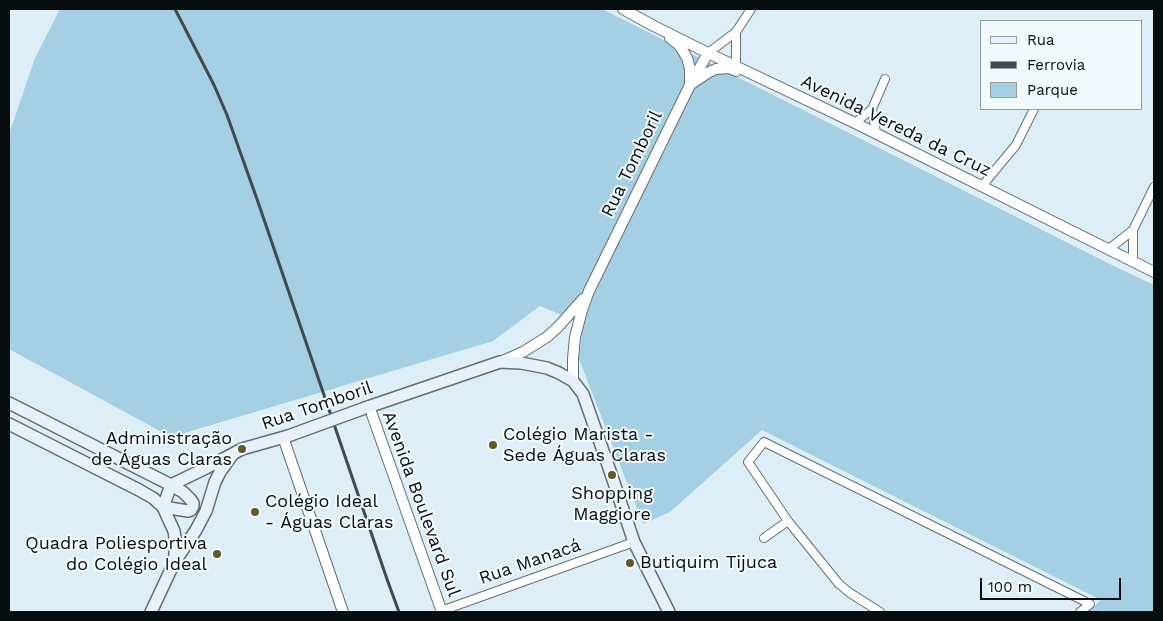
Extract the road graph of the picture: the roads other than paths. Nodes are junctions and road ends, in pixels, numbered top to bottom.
1 (622, 9) edge
2 (751, 9) edge
3 (652, 25) junction
4 (736, 32) junction
5 (708, 53) junction
6 (736, 67) junction
7 (885, 78) dead end
8 (690, 85) junction
9 (778, 86) junction
10 (872, 109) junction
11 (1034, 110) edge
12 (855, 123) junction
13 (876, 133) junction
14 (982, 186) junction
15 (1154, 187) edge
16 (1133, 230) junction
17 (1109, 249) junction
18 (1132, 261) junction
19 (1154, 272) edge
20 (590, 291) junction
21 (500, 362) junction
22 (573, 381) junction
23 (9, 403) edge
24 (367, 407) junction
25 (9, 424) edge
26 (286, 436) junction
27 (233, 454) junction
28 (171, 485) junction
29 (163, 506) junction
30 (788, 521) junction
31 (764, 538) dead end
32 (634, 542) junction
33 (174, 564) junction
34 (151, 612) edge
35 (342, 612) edge
36 (440, 612) edge
37 (668, 612) edge
38 (880, 612) edge
39 (1080, 612) edge

1 - 3 street, Avenida Vereda da Cruz
2 - 4 street
3 - 5 street, Avenida Vereda da Cruz
3 - 8 street
4 - 5 street
4 - 6 street
5 - 6 street, Avenida Vereda da Cruz
5 - 8 street, Rua Tomboril
6 - 9 street, Avenida Vereda da Cruz
7 - 10 street
8 - 9 street
8 - 20 street, Rua Tomboril
9 - 12 street, Avenida Vereda da Cruz
10 - 12 street
10 - 13 street
11 - 14 street
12 - 13 street, Avenida Vereda da Cruz
13 - 14 street, Avenida Vereda da Cruz
14 - 17 street, Avenida Vereda da Cruz
15 - 16 street
16 - 17 street
16 - 18 street
17 - 18 street, Avenida Vereda da Cruz
18 - 19 street, Avenida Vereda da Cruz
20 - 21 street, Rua Tomboril
20 - 22 street, Rua Tomboril
21 - 22 main road, Rua Tomboril
21 - 24 main road, Rua Tomboril
22 - 32 main road
23 - 28 main road
24 - 26 main road, Rua Tomboril, bridge
24 - 36 street, Avenida Boulevard Sul
25 - 29 main road
26 - 27 main road, Rua Tomboril
26 - 35 street
27 - 28 main road, Rua Tomboril
27 - 33 main road
28 - 29 main road
28 - 29 main road
29 - 33 main road
30 - 31 street
30 - 38 street
30 - 39 street
32 - 36 street, Rua Manacá
32 - 37 main road
33 - 34 main road

